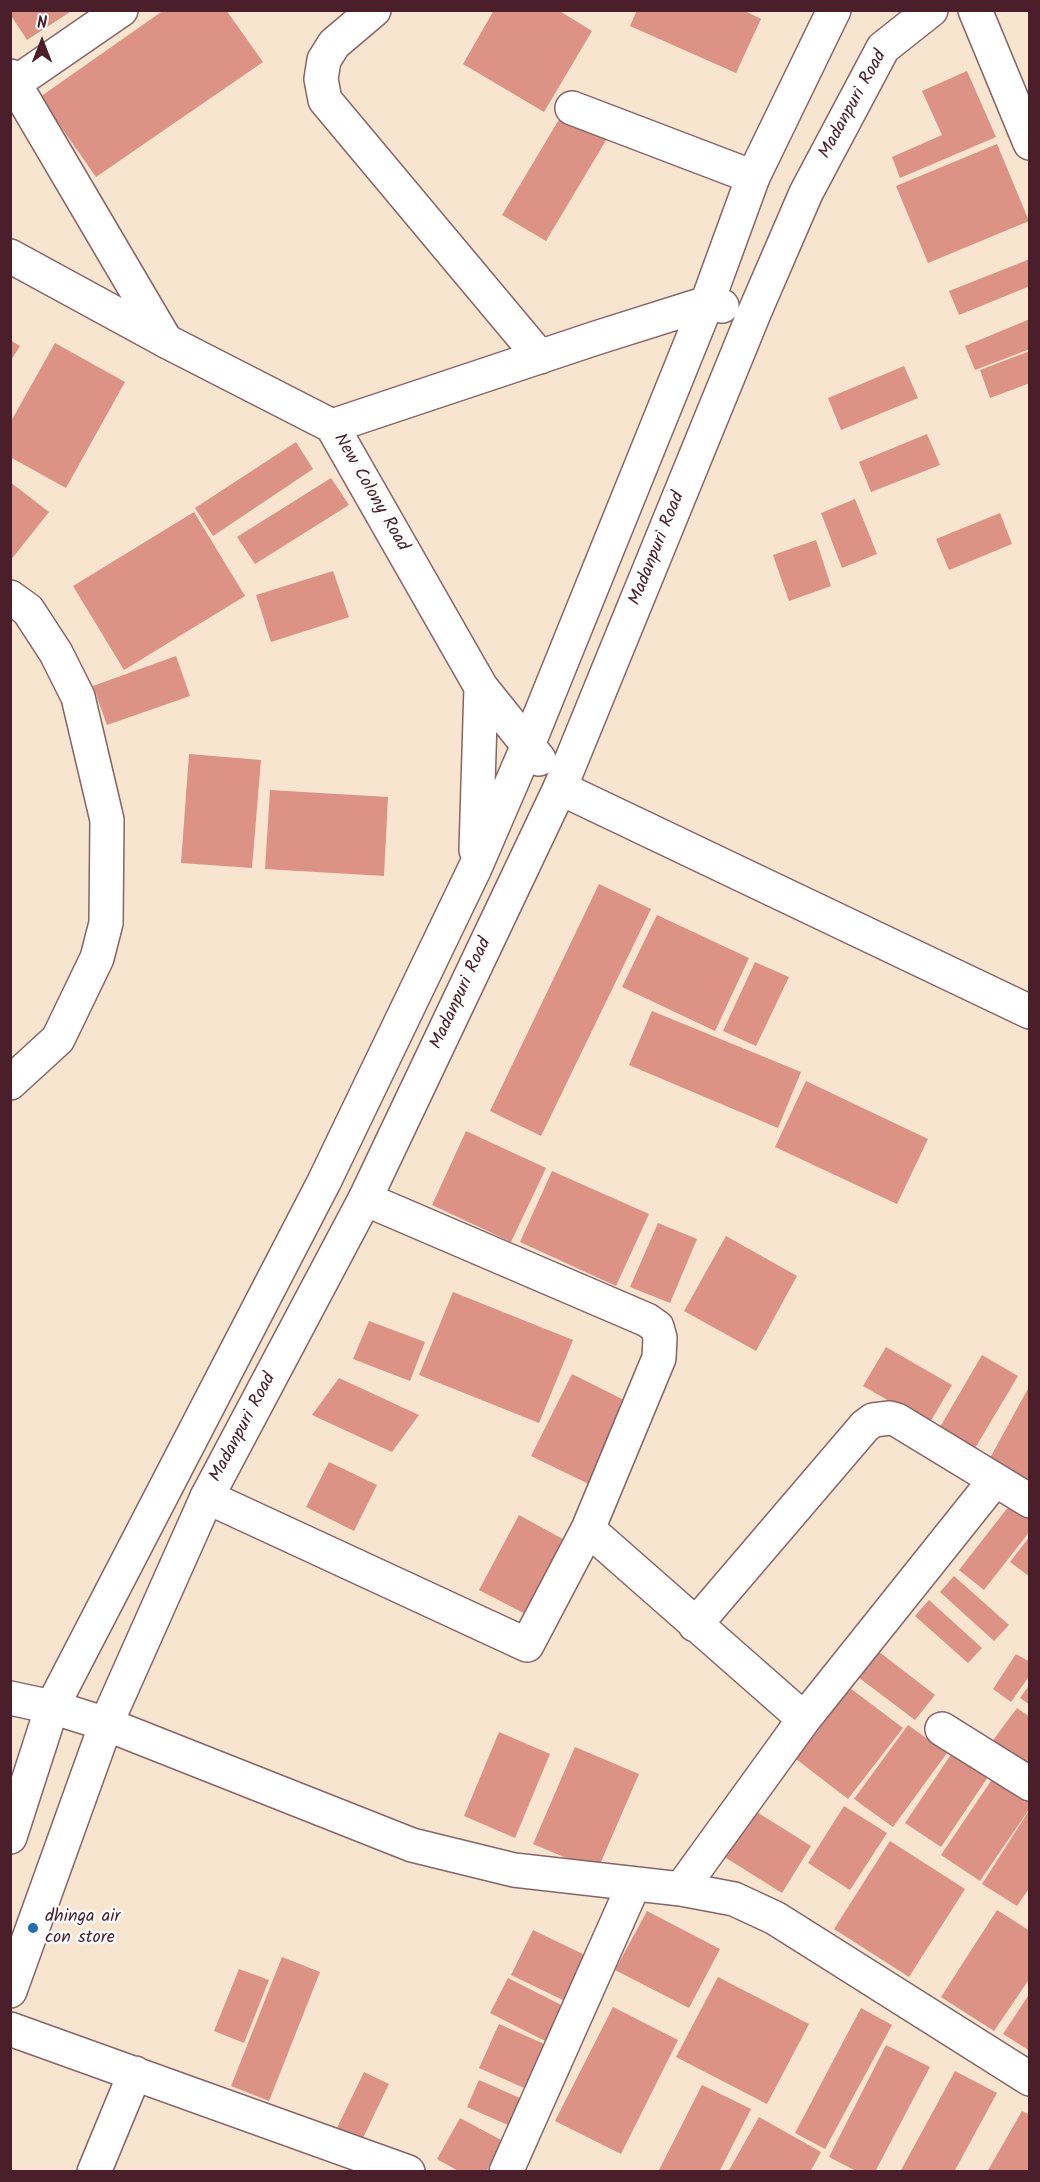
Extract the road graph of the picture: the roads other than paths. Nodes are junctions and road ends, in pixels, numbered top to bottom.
1 (121, 10) edge
2 (374, 10) edge
3 (834, 10) edge
4 (931, 10) edge
5 (975, 10) edge
6 (13, 80) edge
7 (572, 108) dead end
8 (1029, 143) edge
9 (753, 177) junction
10 (10, 256) edge
11 (706, 303) junction
12 (755, 311) junction
13 (166, 341) junction
14 (540, 357) junction
15 (332, 426) junction
16 (10, 597) edge
17 (480, 687) junction
18 (528, 745) junction
19 (560, 788) junction
20 (475, 868) junction
21 (1029, 1012) edge
22 (10, 1083) edge
23 (365, 1199) junction
24 (994, 1481) junction
25 (207, 1497) junction
26 (1029, 1501) edge
27 (588, 1529) junction
28 (695, 1625) junction
29 (10, 1698) edge
30 (52, 1707) junction
31 (804, 1719) junction
32 (106, 1724) junction
33 (942, 1729) dead end
34 (1029, 1784) edge
35 (10, 1837) edge
36 (634, 1884) junction
37 (681, 1889) junction
38 (10, 1991) edge
39 (10, 2029) edge
40 (135, 2073) junction
41 (1029, 2079) edge
42 (515, 2168) edge
43 (94, 2172) edge
44 (408, 2172) edge

1 - 6 street
2 - 14 street
3 - 9 street
4 - 12 street, Madanpuri Road
5 - 8 street
6 - 13 street
7 - 9 street
9 - 11 street
10 - 13 street, New Colony Road
11 - 12 street
11 - 14 street
11 - 18 street
12 - 19 street, Madanpuri Road
13 - 15 street, New Colony Road
14 - 15 street
15 - 17 street, New Colony Road
16 - 22 street
17 - 18 street, New Colony Road
17 - 20 street
18 - 19 street, New Colony Road
18 - 20 street
19 - 21 street
19 - 23 street, Madanpuri Road
20 - 30 street
23 - 25 street, Madanpuri Road
23 - 27 street
24 - 26 street
24 - 28 street
24 - 31 street
25 - 27 street
25 - 32 street, Madanpuri Road
27 - 28 street
28 - 31 street
29 - 30 street
30 - 32 street
30 - 35 street
31 - 37 street
32 - 36 street
32 - 38 street, Madanpuri Road
33 - 34 street
36 - 37 street
36 - 42 street
37 - 41 street
39 - 40 street
40 - 43 street
40 - 44 street

